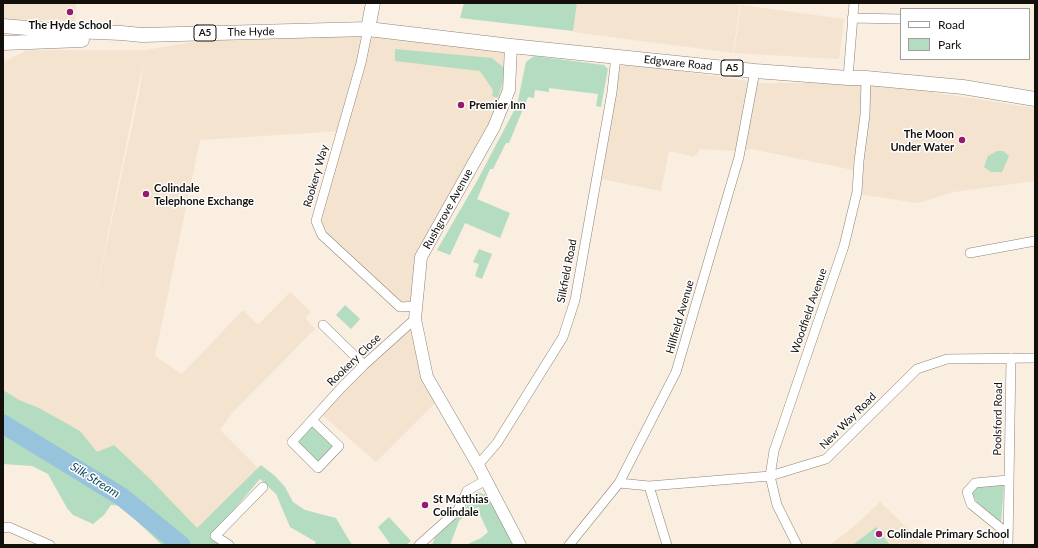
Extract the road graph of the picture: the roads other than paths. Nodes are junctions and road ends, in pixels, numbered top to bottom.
1 (373, 3) edge
2 (854, 3) edge
3 (852, 18) junction
4 (900, 19) edge
5 (3, 26) edge
6 (368, 30) junction
7 (134, 35) junction
8 (3, 42) edge
9 (512, 46) junction
10 (616, 56) junction
11 (755, 71) junction
12 (848, 78) junction
13 (866, 78) junction
14 (1035, 99) edge
15 (1035, 241) edge
16 (970, 253) dead end
17 (416, 306) junction
18 (415, 319) junction
19 (323, 325) dead end
20 (1011, 358) junction
21 (1035, 358) edge
22 (364, 365) junction
23 (312, 420) junction
24 (478, 465) junction
25 (770, 476) junction
26 (486, 480) junction
27 (1008, 480) junction
28 (619, 483) junction
29 (649, 486) junction
30 (263, 488) dead end
31 (3, 528) edge
32 (1008, 534) junction
33 (50, 545) edge
34 (229, 545) edge
35 (419, 545) edge
36 (520, 545) edge
37 (569, 545) edge
38 (667, 545) edge
39 (797, 545) edge
40 (1008, 545) edge

1 - 6 main road
2 - 3 street
3 - 4 street
3 - 12 street
5 - 7 main road, The Hyde / A5
6 - 7 main road, The Hyde / A5
6 - 9 main road, Edgware Road / A5
6 - 17 street, Rookery Way
7 - 8 main road, The Hyde / A5
9 - 10 main road, Edgware Road / A5
9 - 17 street, Rushgrove Avenue
10 - 11 main road, Edgware Road / A5
10 - 24 street, Silkfield Road
11 - 12 main road, Edgware Road / A5
11 - 28 street, Hillfield Avenue
12 - 13 main road, Edgware Road / A5
13 - 14 main road, Edgware Road / A5
13 - 25 street, Woodfield Avenue
15 - 16 street
17 - 18 street, Rushgrove Avenue
18 - 22 street, Rookery Close
18 - 24 street, Rushgrove Avenue
19 - 22 street
20 - 21 street, New Way Road
20 - 25 street, New Way Road
20 - 27 street, Poolsford Road
22 - 23 street, Rookery Close
23 - 23 street, Rookery Close
24 - 26 street, Rushgrove Avenue
25 - 29 street, New Way Road
25 - 39 street, Woodfield Avenue
26 - 35 street
26 - 36 street, Rushgrove Avenue
27 - 32 street, Poolsford Road
27 - 32 street
28 - 29 street, New Way Road
28 - 37 street, Hillfield Avenue
29 - 38 street
30 - 34 street
31 - 33 street
32 - 40 street, Poolsford Road

